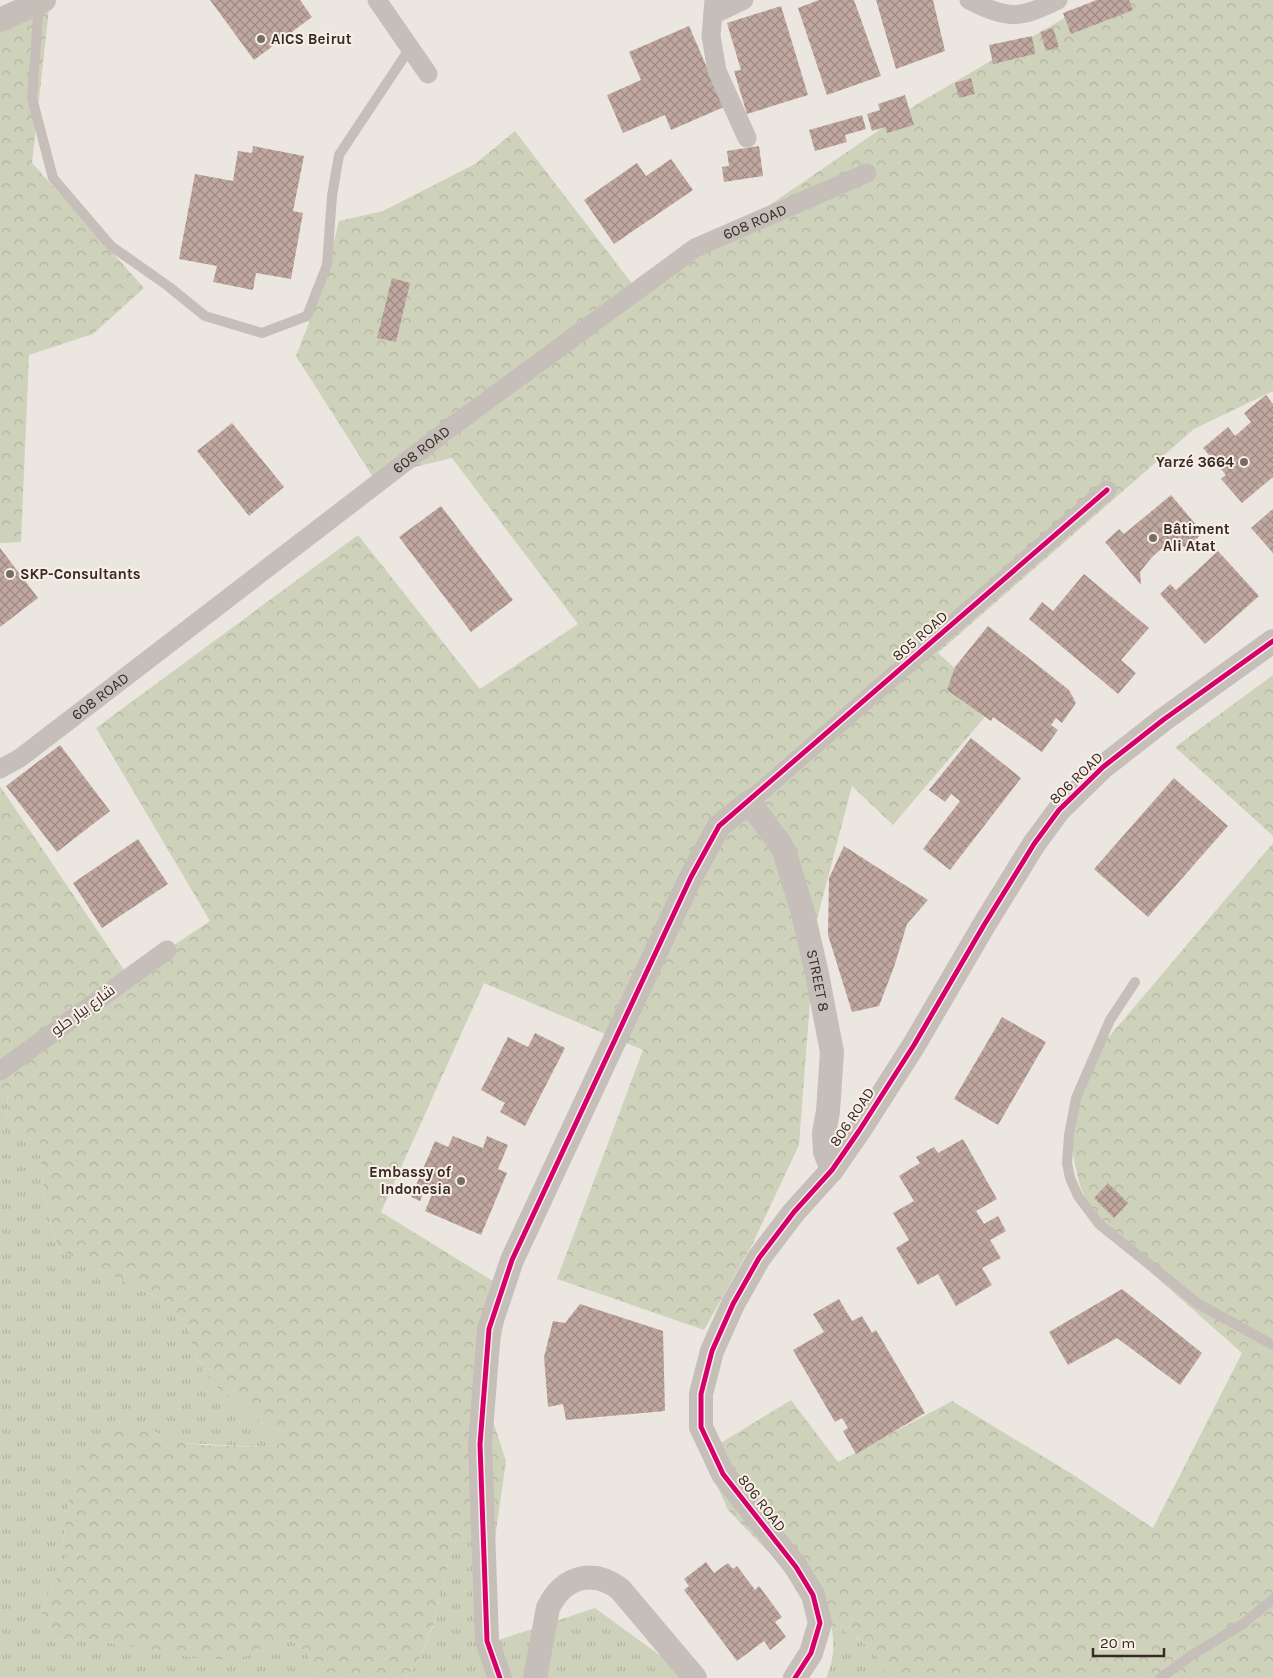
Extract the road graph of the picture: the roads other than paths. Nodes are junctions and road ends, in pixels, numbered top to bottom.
1 (377, 0) edge
2 (744, 0) edge
3 (970, 0) edge
4 (1058, 0) edge
5 (41, 1) edge
6 (714, 8) edge
7 (0, 20) edge
8 (410, 48) junction
9 (428, 74) dead end
10 (747, 138) dead end
11 (867, 173) dead end
12 (1107, 490) dead end
13 (1273, 641) edge
14 (0, 768) edge
15 (749, 802) junction
16 (167, 950) dead end
17 (1134, 982) dead end
18 (0, 1071) edge
19 (832, 1170) junction
20 (1273, 1345) edge
21 (1273, 1599) edge
22 (500, 1678) edge
23 (535, 1678) edge
24 (695, 1678) edge
25 (795, 1678) edge
26 (1160, 1678) edge

1 - 8 street
2 - 6 street
3 - 4 street
5 - 7 street
5 - 8 lane
6 - 10 street
8 - 9 street
11 - 14 street, 608 ROAD
12 - 15 street, 805 ROAD
13 - 19 street, 806 ROAD
15 - 19 street, STREET 8
15 - 22 street
16 - 18 street, شارع بيار حلو
17 - 20 lane
19 - 25 street, 806 ROAD
21 - 26 lane
23 - 24 street

